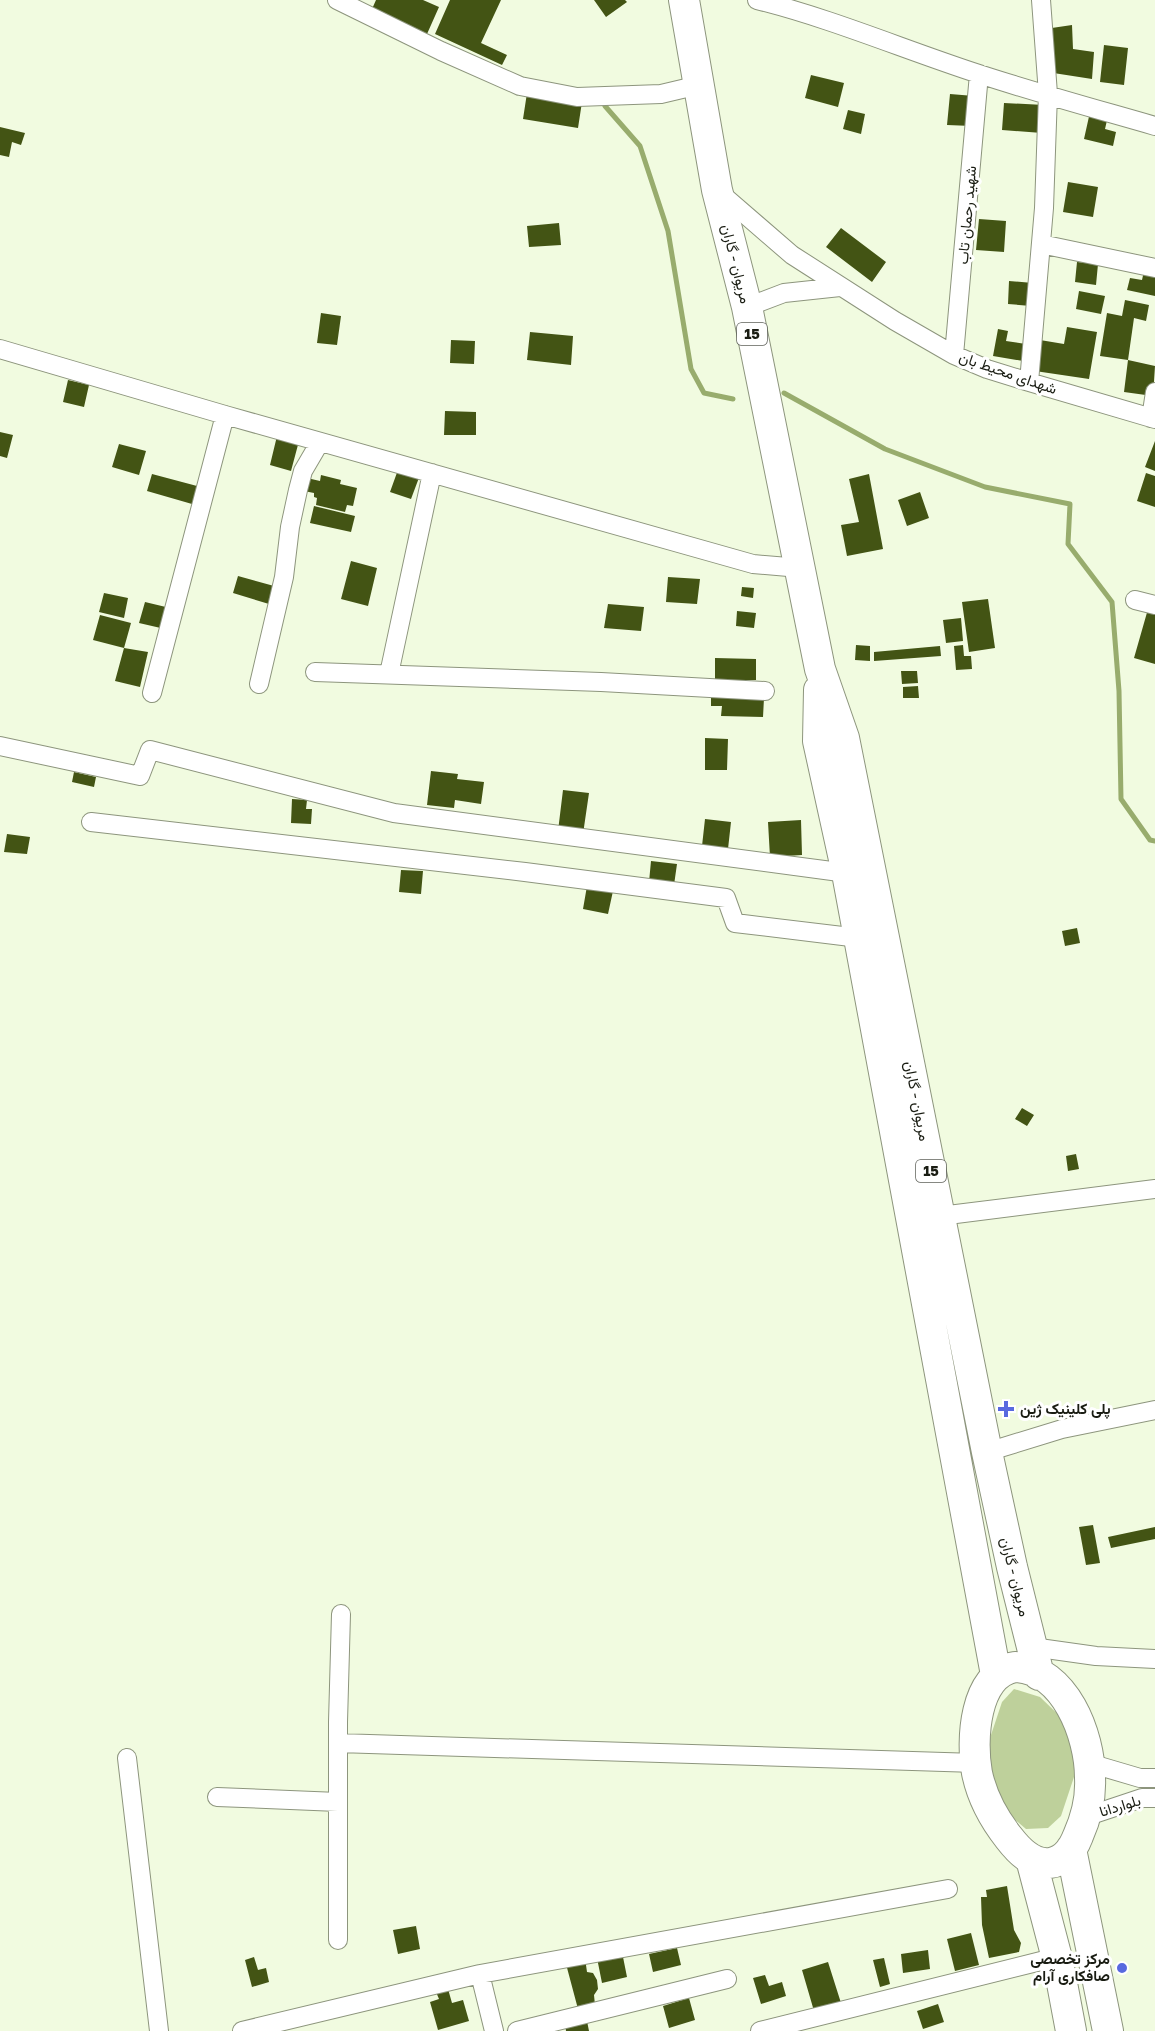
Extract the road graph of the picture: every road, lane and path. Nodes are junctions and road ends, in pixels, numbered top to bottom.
1 (337, 0) edge
2 (684, 0) edge
3 (757, 0) edge
4 (1041, 0) edge
5 (979, 74) junction
6 (699, 85) junction
7 (1048, 94) junction
8 (1155, 126) edge
9 (717, 190) junction
10 (1041, 244) junction
11 (1155, 268) edge
12 (840, 287) junction
13 (747, 307) junction
14 (0, 349) edge
15 (954, 355) junction
16 (1029, 382) junction
17 (1155, 392) edge
18 (225, 415) junction
19 (1153, 418) edge
20 (320, 442) junction
21 (432, 473) junction
22 (800, 568) junction
23 (1135, 600) dead end
24 (1155, 605) edge
25 (820, 669) junction
26 (315, 672) dead end
27 (389, 674) junction
28 (259, 684) dead end
29 (765, 691) dead end
30 (152, 693) dead end
31 (0, 746) edge
32 (91, 822) dead end
33 (847, 873) junction
34 (859, 938) junction
35 (1155, 1189) edge
36 (940, 1216) junction
37 (1155, 1410) edge
38 (987, 1452) junction
39 (1005, 1535) junction
40 (972, 1547) junction
41 (341, 1614) dead end
42 (1155, 1659) edge
43 (1036, 1661) junction
44 (996, 1675) junction
45 (338, 1743) junction
46 (127, 1758) dead end
47 (976, 1763) junction
48 (1089, 1763) junction
49 (1155, 1778) edge
50 (217, 1797) dead end
51 (1155, 1798) edge
52 (338, 1802) junction
53 (1084, 1817) junction
54 (1071, 1849) junction
55 (1031, 1859) junction
56 (948, 1889) dead end
57 (339, 1940) dead end
58 (1091, 1954) junction
59 (1058, 1962) junction
60 (480, 1974) junction
61 (727, 1979) dead end
62 (159, 2031) edge
63 (242, 2031) edge
64 (494, 2031) edge
65 (517, 2031) edge
66 (760, 2031) edge
67 (1071, 2031) edge
68 (1108, 2031) edge

1 - 6 street
2 - 6 main road, مریوان - گاران / 15
3 - 5 street
4 - 7 street
5 - 7 street
5 - 15 street, شهید رحمان تاب
6 - 9 main road, مریوان - گاران / 15
7 - 8 street
7 - 10 street
9 - 12 street, شهدای محیط بان
9 - 13 main road, مریوان - گاران / 15
10 - 11 street
10 - 16 street
12 - 13 street
12 - 15 street, شهدای محیط بان
13 - 22 main road, مریوان - گاران / 15
14 - 18 street
15 - 16 street, شهدای محیط بان
16 - 19 street, شهدای محیط بان
17 - 19 street
18 - 20 street
18 - 30 street
20 - 21 street
20 - 28 street
21 - 22 street
21 - 27 street
22 - 25 main road, مریوان - گاران / 15
23 - 24 street
25 - 33 main road, مریوان - گاران / 15
25 - 36 main road, مریوان - گاران / 15
26 - 27 street
27 - 29 street
31 - 33 street
32 - 34 street
33 - 34 main road, مریوان - گاران / 15
34 - 40 main road, مریوان - گاران / 15
35 - 36 street
36 - 38 main road, مریوان - گاران / 15
37 - 38 street
38 - 39 main road, مریوان - گاران / 15
39 - 40 main road
39 - 43 main road, مریوان - گاران / 15
40 - 44 main road, مریوان - گاران / 15
41 - 45 street
42 - 43 street
43 - 44 main road
43 - 48 main road
44 - 47 main road
45 - 47 street
45 - 52 street
46 - 62 street
47 - 55 main road
48 - 49 street, بلواردانا
48 - 53 main road
50 - 52 street
51 - 53 street, بلواردانا
52 - 57 street
53 - 54 main road
54 - 55 main road
54 - 58 main road
55 - 59 main road
56 - 60 street
58 - 59 main road
58 - 68 main road
59 - 66 street
59 - 67 main road
60 - 63 street
60 - 64 street
61 - 65 street

